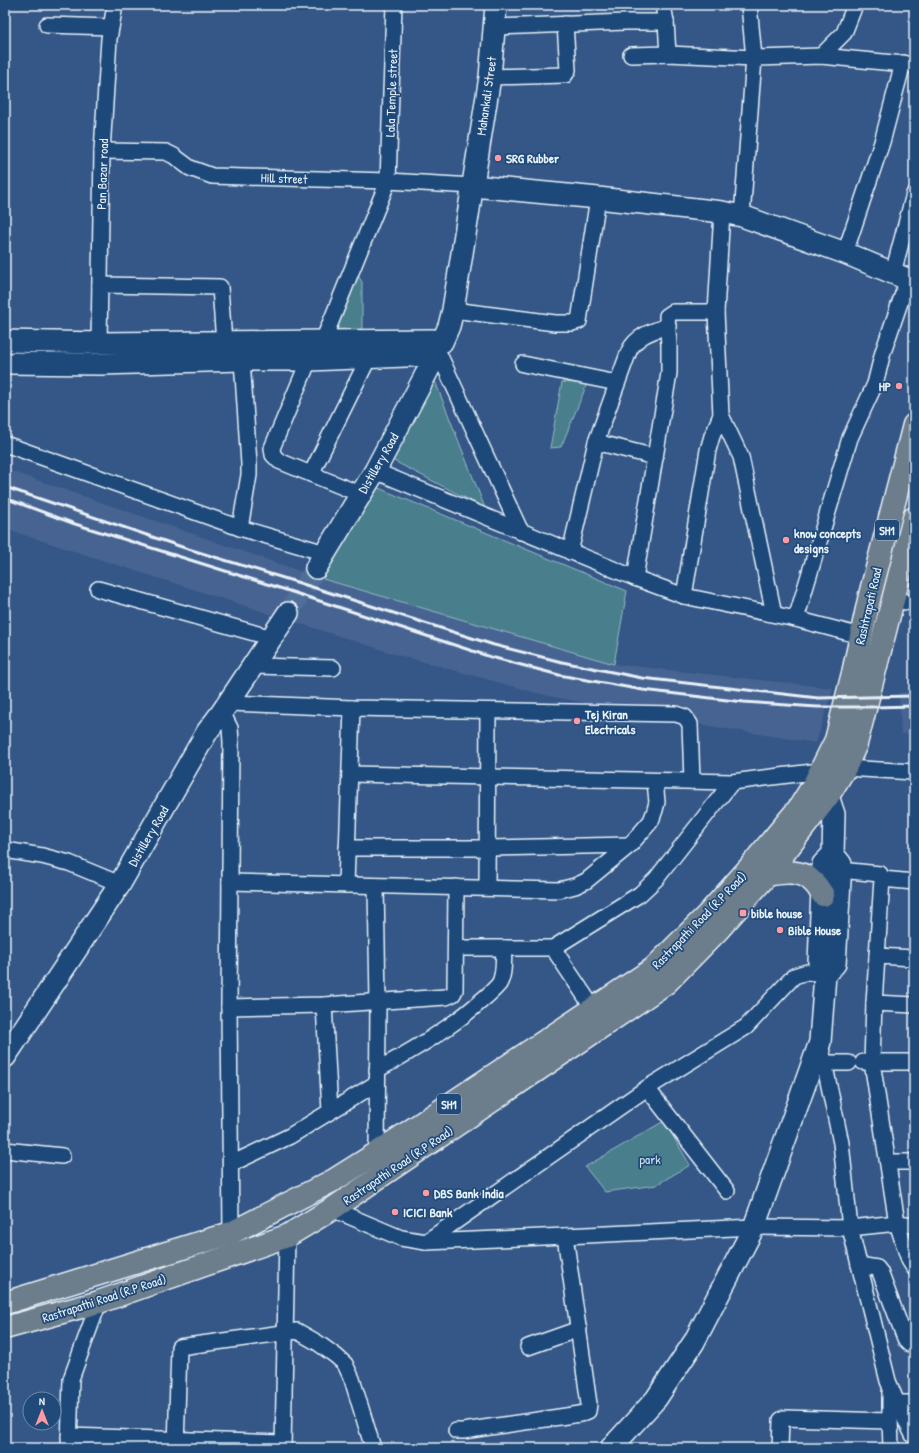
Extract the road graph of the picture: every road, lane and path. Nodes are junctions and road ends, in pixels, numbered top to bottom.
1 (115, 5) edge
2 (394, 5) edge
3 (496, 5) edge
4 (663, 5) edge
5 (749, 5) edge
6 (855, 5) edge
7 (666, 22) junction
8 (565, 24) junction
9 (47, 25) dead end
10 (111, 27) junction
11 (495, 27) junction
12 (668, 54) junction
13 (631, 56) dead end
14 (821, 56) junction
15 (754, 58) junction
16 (908, 64) edge
17 (490, 77) junction
18 (102, 151) junction
19 (388, 181) junction
20 (473, 186) junction
21 (914, 194) edge
22 (598, 198) junction
23 (732, 214) junction
24 (845, 253) junction
25 (905, 278) edge
26 (100, 284) junction
27 (453, 310) junction
28 (716, 312) junction
29 (668, 326) junction
30 (5, 341) edge
31 (323, 341) junction
32 (99, 343) junction
33 (224, 343) junction
34 (368, 349) junction
35 (436, 350) junction
36 (242, 360) junction
37 (309, 360) junction
38 (5, 363) edge
39 (523, 364) dead end
40 (617, 383) junction
41 (721, 416) junction
42 (914, 425) edge
43 (596, 442) junction
44 (5, 444) edge
45 (655, 457) junction
46 (375, 471) junction
47 (311, 474) junction
48 (360, 494) junction
49 (914, 518) edge
50 (240, 528) junction
51 (521, 532) junction
52 (570, 552) junction
53 (321, 561) joint
54 (635, 578) junction
55 (98, 589) dead end
56 (684, 596) junction
57 (893, 600) junction
58 (914, 603) edge
59 (288, 613) tunnel mouth
60 (774, 614) junction
61 (796, 619) junction
62 (861, 636) junction
63 (272, 638) junction
64 (253, 666) junction
65 (333, 668) dead end
66 (225, 708) junction
67 (352, 708) junction
68 (488, 711) junction
69 (845, 768) junction
70 (914, 772) edge
71 (350, 774) junction
72 (488, 777) junction
73 (655, 781) junction
74 (692, 782) junction
75 (732, 782) junction
76 (821, 784) junction
77 (630, 845) junction
78 (347, 848) junction
79 (488, 848) junction
80 (5, 850) edge
81 (832, 854) junction
82 (850, 871) dead end
83 (767, 875) junction
84 (882, 879) junction
85 (230, 882) junction
86 (914, 882) edge
87 (120, 884) junction
88 (346, 885) junction
89 (376, 886) junction
90 (456, 887) junction
91 (487, 888) junction
92 (823, 895) junction
93 (456, 948) junction
94 (504, 948) junction
95 (553, 948) junction
96 (877, 956) junction
97 (914, 958) edge
98 (825, 974) junction
99 (378, 1001) junction
100 (874, 1003) junction
101 (324, 1005) junction
102 (914, 1005) edge
103 (229, 1007) junction
104 (594, 1008) junction
105 (820, 1042) junction
106 (5, 1057) edge
107 (861, 1062) junction
108 (914, 1062) edge
109 (824, 1063) junction
110 (377, 1077) junction
111 (646, 1088) junction
112 (330, 1111) junction
113 (5, 1150) edge
114 (377, 1153) junction
115 (62, 1156) dead end
116 (888, 1162) junction
117 (914, 1162) edge
118 (231, 1164) junction
119 (727, 1191) dead end
120 (332, 1210) junction
121 (897, 1223) junction
122 (914, 1225) edge
123 (754, 1227) junction
124 (850, 1228) junction
125 (231, 1233) junction
126 (287, 1236) junction
127 (565, 1236) junction
128 (426, 1242) junction
129 (912, 1263) edge
130 (859, 1265) junction
131 (99, 1302) junction
132 (5, 1303) edge
133 (5, 1328) edge
134 (579, 1329) junction
135 (286, 1332) junction
136 (914, 1344) edge
137 (528, 1347) dead end
138 (890, 1385) junction
139 (897, 1403) junction
140 (914, 1403) edge
141 (890, 1418) junction
142 (456, 1431) dead end
143 (914, 1437) edge
144 (69, 1442) edge
145 (176, 1444) edge
146 (283, 1446) edge
147 (374, 1448) edge
148 (611, 1448) edge
149 (780, 1448) edge
150 (891, 1448) edge

1 - 10 street, Pan Bazar road
2 - 19 street, Lala Temple street
3 - 11 street, Mahankali Street
4 - 7 street
5 - 15 street
6 - 14 street
7 - 8 street
7 - 12 street
8 - 11 street
8 - 17 street
9 - 10 street
10 - 18 street, Pan Bazar road
11 - 17 street, Mahankali Street
12 - 13 street
12 - 15 street
14 - 15 street
14 - 16 street
15 - 23 street
16 - 24 street
17 - 20 street, Mahankali Street
18 - 19 street, Hill street
18 - 26 street, Pan Bazar road
19 - 20 street, Hill street
19 - 31 street
20 - 22 street
20 - 27 street, Distillery Road
21 - 25 street
22 - 23 street
22 - 27 street
23 - 24 street
23 - 28 street
24 - 25 street
25 - 61 street
26 - 32 street, Pan Bazar road
26 - 33 street
27 - 35 street, Distillery Road
28 - 29 street
28 - 41 street
29 - 40 street
29 - 45 street
30 - 32 street
31 - 33 street
31 - 34 street
32 - 33 street
34 - 35 street
34 - 37 street
34 - 47 street
35 - 46 street, Distillery Road
35 - 51 street
36 - 37 street
36 - 38 street
36 - 50 street
37 - 47 street
39 - 40 street
40 - 43 street
41 - 56 street
41 - 60 street
42 - 62 main road, Rashtrapati Road / SH1
43 - 45 street
43 - 52 street
44 - 50 street
45 - 54 street
46 - 48 street, Distillery Road
46 - 51 street
47 - 48 street
48 - 53 street, Distillery Road
49 - 57 main road, Rashtrapati Road / SH1
50 - 53 street
51 - 52 street
52 - 54 street
54 - 56 street
55 - 63 street
56 - 60 street
57 - 58 street
57 - 69 main road, Rashtrapati Road / SH1
59 - 63 street, Distillery Road
60 - 61 street
61 - 62 street
62 - 76 main road, Rashtrapati Road / SH1
63 - 64 street, Distillery Road
64 - 65 street
64 - 66 street, Distillery Road
66 - 67 street
66 - 85 street
66 - 87 street, Distillery Road
67 - 68 street
67 - 71 street
68 - 72 street
68 - 74 street
69 - 70 street
69 - 76 main road, Rashtrapati Road / SH1
71 - 72 street
71 - 78 street
72 - 73 street
72 - 79 street
73 - 74 street
73 - 77 street
74 - 75 street
75 - 76 street
75 - 95 street
76 - 81 street
76 - 83 main road, Rastrapathi Road (R.P Road) / SH1
76 - 104 main road, Rastrapathi Road (R.P Road) / SH1
77 - 79 street
77 - 91 street
78 - 79 street
78 - 88 street
79 - 91 street
80 - 87 street
81 - 92 street
81 - 98 street
82 - 84 street
83 - 92 main road
83 - 120 main road, Rastrapathi Road (R.P Road) / SH1
84 - 86 street
84 - 96 street
85 - 88 street
85 - 103 street
87 - 106 street, Distillery Road
88 - 89 street
89 - 90 street
89 - 99 street
90 - 91 street
90 - 93 street
92 - 98 street
93 - 94 street
93 - 99 street
94 - 95 street
94 - 110 street
95 - 104 street
96 - 97 street
96 - 100 street
98 - 105 street
98 - 111 street
99 - 101 street
99 - 110 street
100 - 102 street
100 - 107 street
101 - 103 street
101 - 112 street
103 - 118 street
104 - 114 main road, Rastrapathi Road (R.P Road) / SH1
105 - 109 street
105 - 123 street
107 - 108 street
107 - 109 street
107 - 116 street
109 - 124 street
110 - 112 street
110 - 114 street
111 - 119 street
111 - 128 street
112 - 118 street
113 - 115 street
114 - 125 main road, Rastrapathi Road (R.P Road) / SH1
116 - 117 street
116 - 121 street
118 - 125 street
120 - 126 main road, Rastrapathi Road (R.P Road) / SH1
120 - 128 street
121 - 122 street
121 - 124 street
121 - 129 street
123 - 124 street
123 - 127 street
123 - 148 street
124 - 130 street
125 - 132 main road, Rastrapathi Road (R.P Road) / SH1
126 - 131 main road, Rastrapathi Road (R.P Road) / SH1
126 - 135 street
127 - 128 street
127 - 134 street
130 - 136 street
130 - 138 street
131 - 133 main road, Rastrapathi Road (R.P Road) / SH1
131 - 144 street
134 - 137 street
134 - 142 street
135 - 145 street
135 - 146 street
135 - 147 street
138 - 139 street
138 - 141 street
139 - 140 street
139 - 143 street
141 - 149 street
141 - 150 street
144 - 145 street
145 - 146 street

